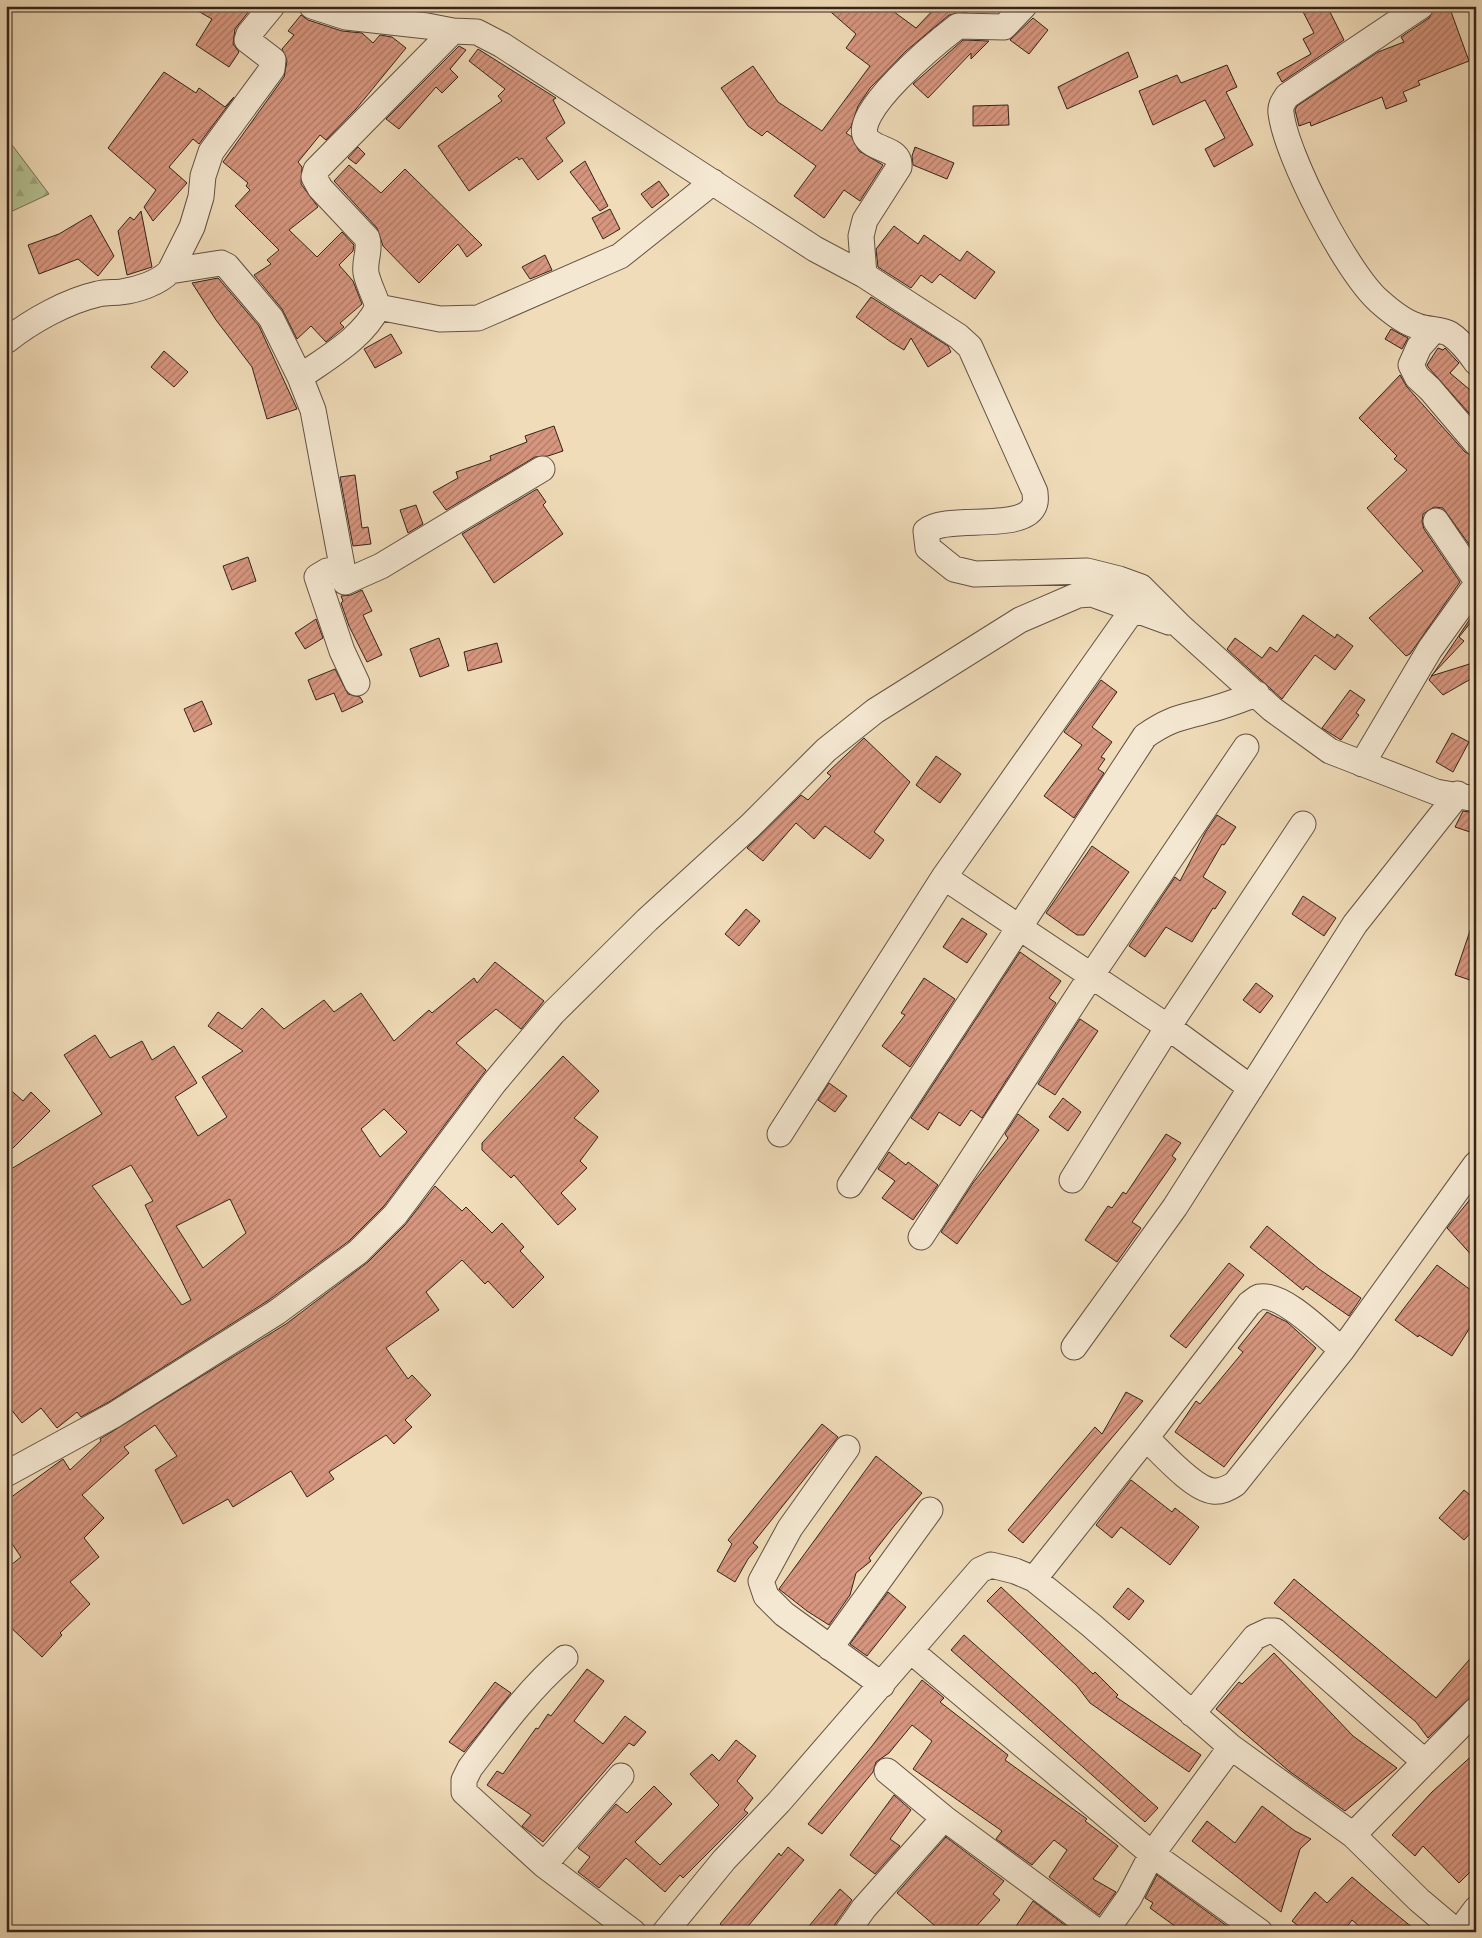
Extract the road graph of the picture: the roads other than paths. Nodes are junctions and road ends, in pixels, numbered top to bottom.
1 (272, 6) edge
2 (312, 6) edge
3 (1024, 6) edge
4 (1421, 6) edge
5 (453, 32) junction
6 (713, 182) junction
7 (170, 271) junction
8 (864, 274) junction
9 (378, 307) junction
10 (1433, 331) junction
11 (6, 341) edge
12 (1476, 362) edge
13 (300, 376) junction
14 (1476, 443) edge
15 (542, 468) dead end
16 (1436, 521) dead end
17 (342, 568) junction
18 (1476, 580) edge
19 (1476, 585) edge
20 (1134, 608) junction
21 (1181, 627) junction
22 (357, 683) dead end
23 (1256, 694) junction
24 (1246, 748) dead end
25 (1362, 764) junction
26 (1467, 796) edge
27 (1303, 824) dead end
28 (944, 877) junction
29 (1018, 928) junction
30 (1090, 976) junction
31 (1168, 1027) junction
32 (1251, 1088) junction
33 (780, 1134) dead end
34 (1476, 1164) edge
35 (1072, 1180) dead end
36 (850, 1185) dead end
37 (921, 1237) dead end
38 (1074, 1347) dead end
39 (1342, 1350) junction
40 (1146, 1438) junction
41 (847, 1448) dead end
42 (6, 1474) edge
43 (930, 1510) dead end
44 (1034, 1578) junction
45 (830, 1648) junction
46 (911, 1651) junction
47 (566, 1658) dead end
48 (882, 1685) junction
49 (1476, 1710) edge
50 (1192, 1714) junction
51 (1230, 1746) junction
52 (1425, 1762) junction
53 (887, 1771) dead end
54 (621, 1776) dead end
55 (944, 1818) junction
56 (1353, 1836) junction
57 (1152, 1854) junction
58 (544, 1865) junction
59 (1476, 1909) edge
60 (618, 1928) edge
61 (665, 1932) edge
62 (847, 1932) edge
63 (1098, 1932) edge
64 (1105, 1932) edge
65 (1260, 1932) edge
66 (1457, 1932) edge
67 (1465, 1932) edge

1 - 7 street
2 - 5 street
3 - 8 street
4 - 10 street
5 - 6 street
5 - 9 street
6 - 8 street
6 - 9 street
7 - 11 street
7 - 13 street
8 - 21 street
9 - 13 street
10 - 12 street
10 - 14 street
13 - 17 street
15 - 17 street
16 - 18 street
17 - 22 street
19 - 25 street
20 - 21 street
20 - 28 street
20 - 42 street
21 - 23 street
23 - 25 street
23 - 29 street
24 - 30 street
25 - 26 street
26 - 32 street
27 - 31 street
28 - 29 street
28 - 33 street
29 - 30 street
29 - 36 street
30 - 31 street
30 - 37 street
31 - 32 street
31 - 35 street
32 - 38 street
34 - 39 street
39 - 40 street
39 - 40 street
40 - 44 street
41 - 45 street
43 - 45 street
44 - 46 street
44 - 50 street
45 - 48 street
46 - 48 street
46 - 57 street
47 - 58 street
48 - 61 street
49 - 52 street
50 - 51 street
50 - 52 street
51 - 56 street
51 - 57 street
52 - 56 street
53 - 55 street
54 - 58 street
55 - 62 street
55 - 63 street
56 - 66 street
57 - 64 street
57 - 65 street
58 - 60 street
59 - 67 street

